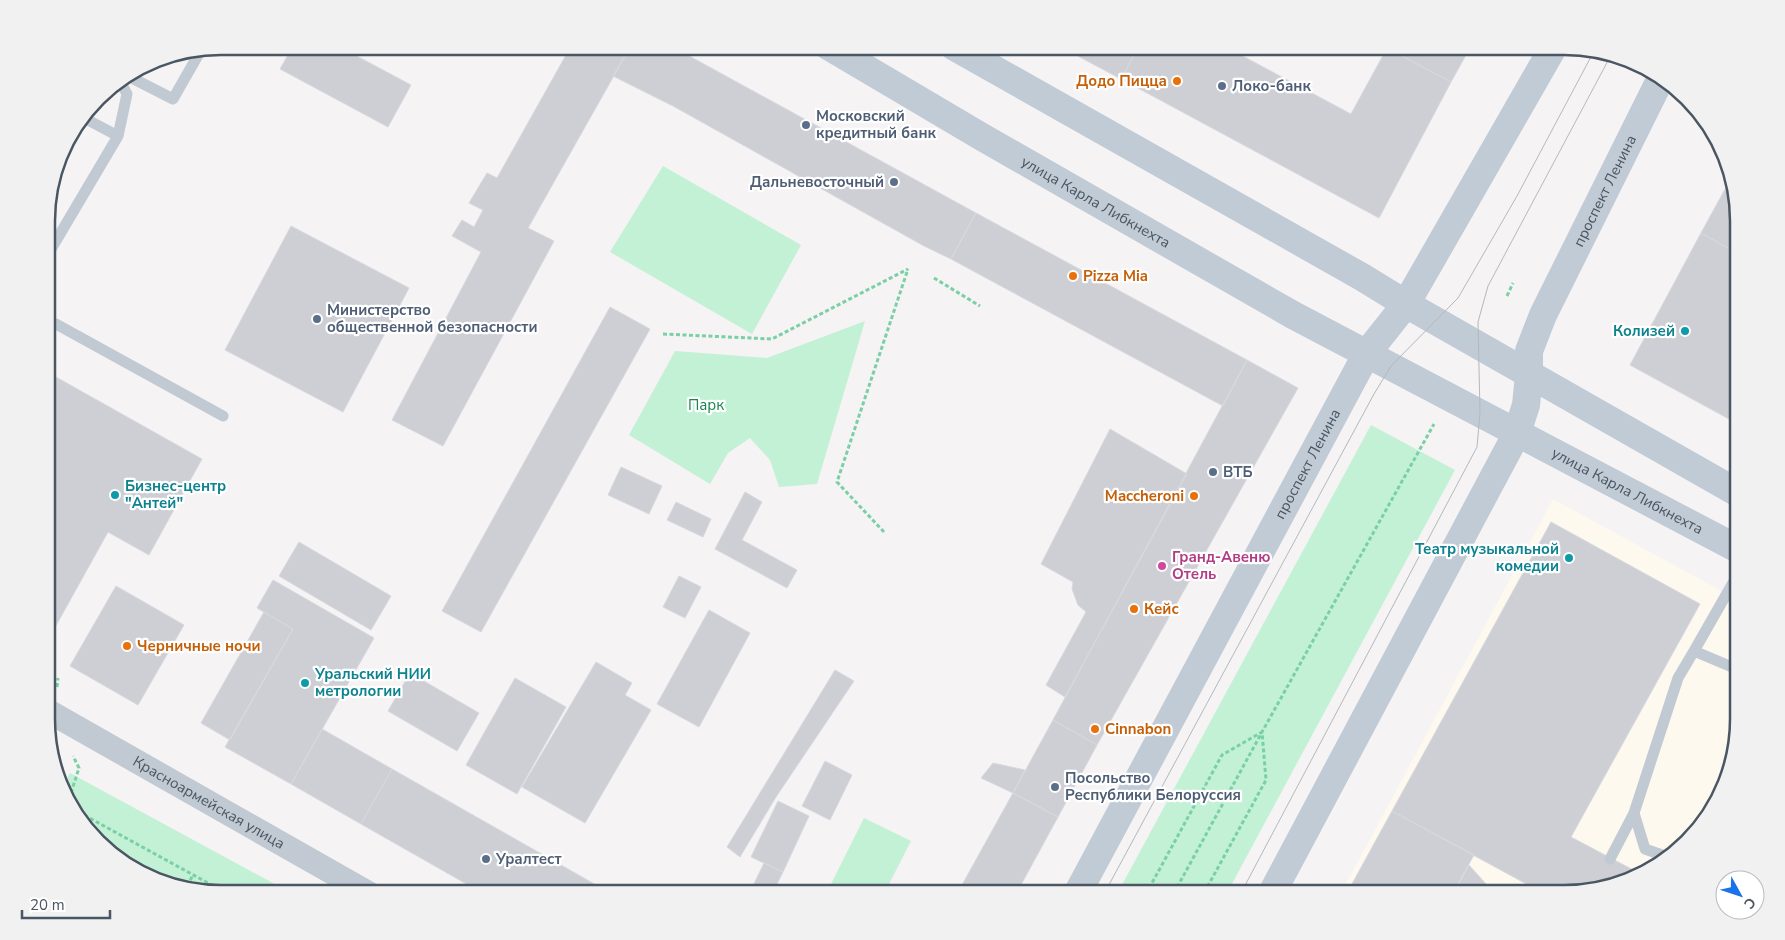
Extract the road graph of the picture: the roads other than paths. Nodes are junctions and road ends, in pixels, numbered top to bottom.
1 (843, 55) edge
2 (969, 55) edge
3 (1549, 55) edge
4 (197, 56) edge
5 (134, 79) edge
6 (1658, 84) edge
7 (123, 87) edge
8 (89, 120) edge
9 (118, 136) junction
10 (55, 242) edge
11 (1406, 304) junction
12 (55, 324) edge
13 (1367, 354) junction
14 (1529, 375) junction
15 (223, 416) dead end
16 (1517, 432) junction
17 (1730, 488) edge
18 (1730, 545) edge
19 (1730, 588) edge
20 (1694, 651) junction
21 (1730, 666) edge
22 (55, 719) edge
23 (1634, 813) junction
24 (1660, 854) edge
25 (1610, 859) dead end
26 (354, 885) edge
27 (1082, 885) edge
28 (1277, 885) edge

1 - 13 main road, улица Карла Либкнехта
2 - 11 main road
3 - 11 main road, проспект Ленина
4 - 5 lane
6 - 14 main road, проспект Ленина
7 - 9 lane
8 - 9 lane
9 - 10 lane
11 - 13 main road, проспект Ленина
11 - 14 main road
12 - 15 lane
13 - 16 main road, улица Карла Либкнехта
13 - 27 main road, проспект Ленина
14 - 16 main road, проспект Ленина
14 - 17 main road
16 - 18 main road, улица Карла Либкнехта
16 - 28 main road, проспект Ленина
19 - 20 lane
20 - 21 lane
20 - 23 lane
22 - 26 street, Красноармейская улица
23 - 24 lane
23 - 25 lane

